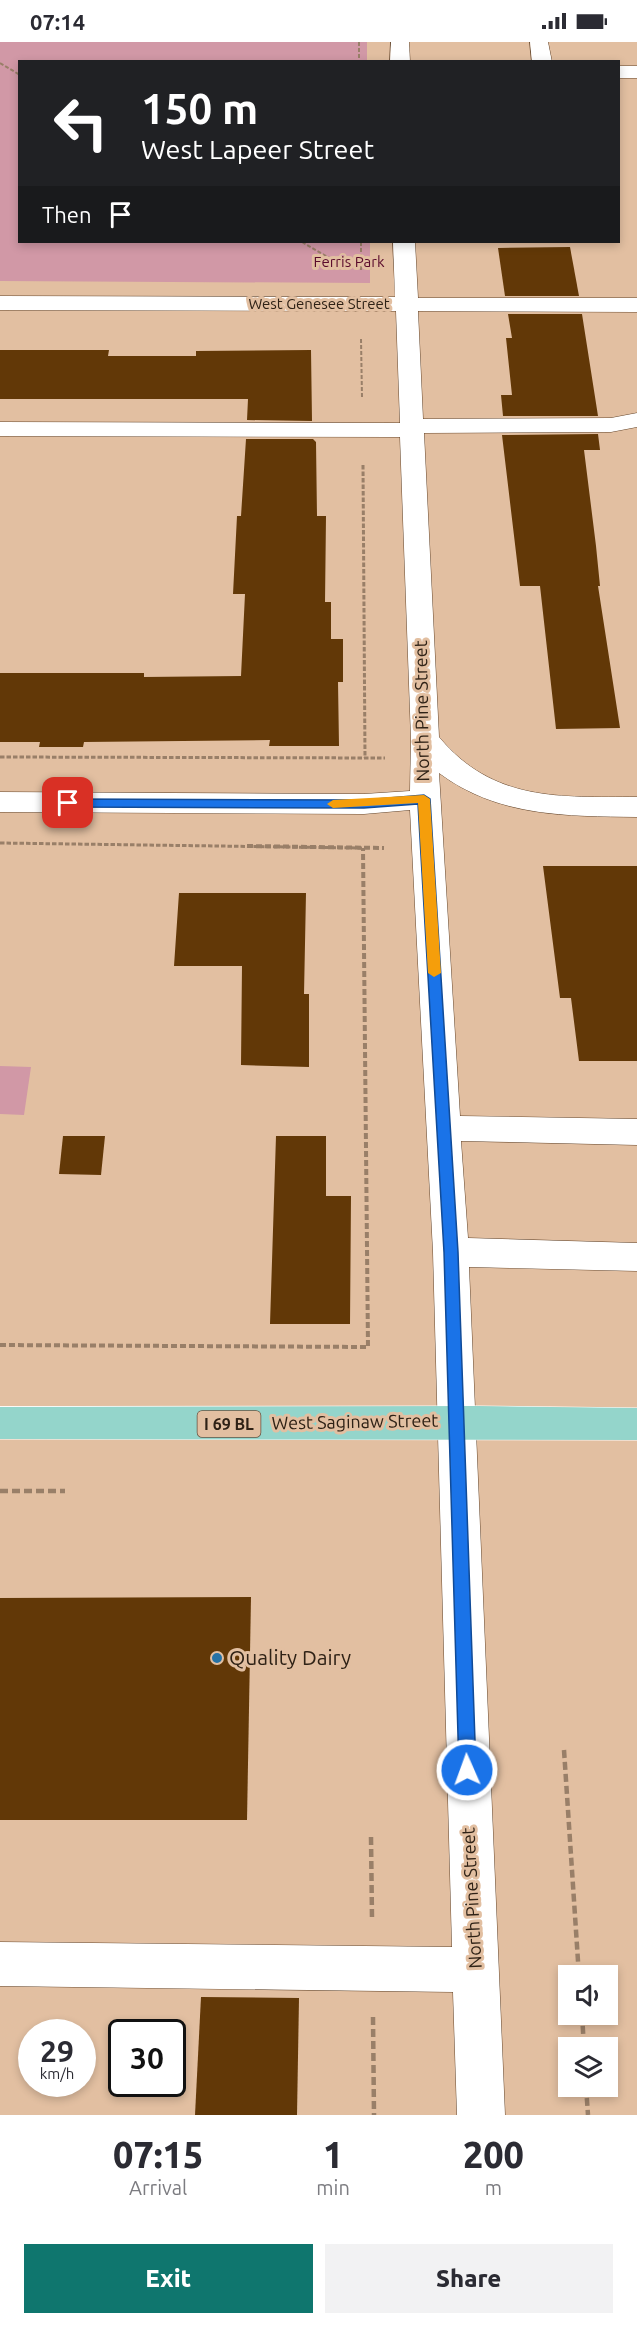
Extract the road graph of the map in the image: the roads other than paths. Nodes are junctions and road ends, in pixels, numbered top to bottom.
1 (400, 42) edge
2 (539, 42) edge
3 (400, 60) edge
4 (542, 60) edge
5 (620, 72) edge
6 (637, 72) edge
7 (404, 243) edge
8 (0, 303) edge
9 (406, 304) junction
10 (637, 305) edge
11 (637, 420) edge
12 (611, 425) junction
13 (412, 428) junction
14 (0, 429) edge
15 (637, 435) edge
16 (425, 749) junction
17 (424, 799) junction
18 (0, 802) edge
19 (637, 807) edge
20 (444, 1128) junction
21 (637, 1132) edge
22 (451, 1252) junction
23 (637, 1257) edge
24 (458, 1420) junction
25 (0, 1423) edge
26 (637, 1424) edge
27 (0, 1964) edge
28 (476, 1970) junction
29 (482, 2115) edge

1 - 3 street
2 - 4 street
5 - 6 street
7 - 9 street, North Pine Street
8 - 9 street, West Genesee Street
9 - 10 street, West Genesee Street
9 - 13 street, North Pine Street
11 - 12 street
12 - 13 street
12 - 15 street
13 - 14 street
13 - 16 street, North Pine Street
16 - 17 street, North Pine Street
16 - 19 street
17 - 18 street
17 - 20 street, North Pine Street
20 - 21 street
20 - 22 street, North Pine Street
22 - 23 street
22 - 24 street, North Pine Street
24 - 25 main road, West Saginaw Street / I 69 BL
24 - 26 main road, West Saginaw Street / I 69 BL
24 - 28 street, North Pine Street
27 - 28 street
28 - 29 street, North Pine Street

